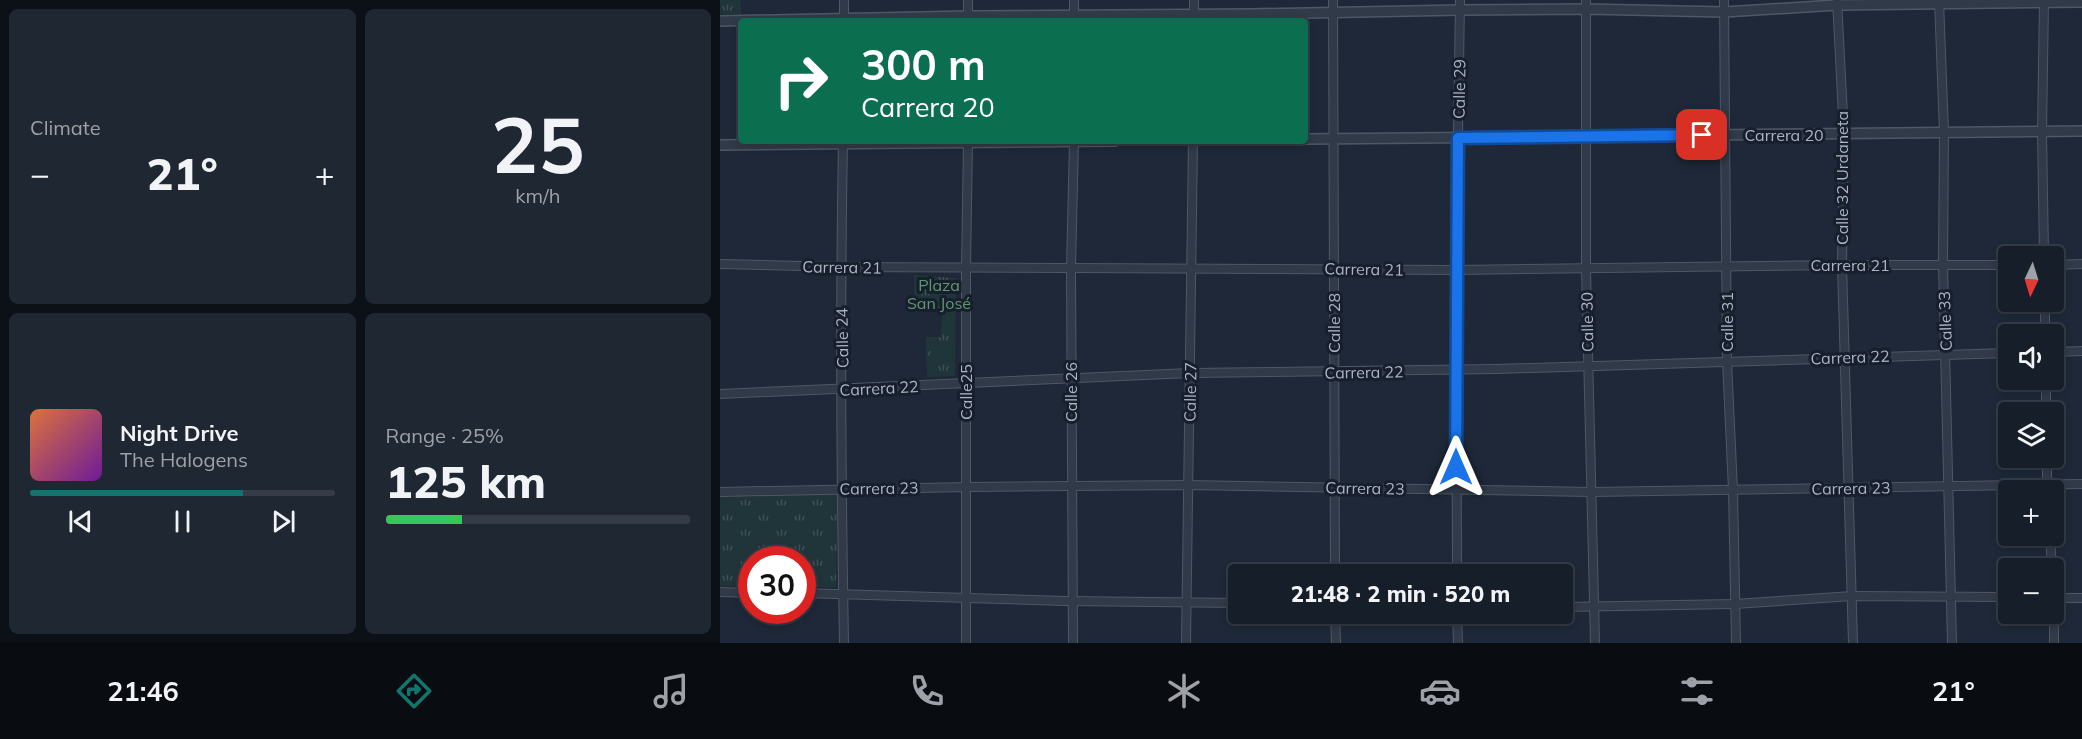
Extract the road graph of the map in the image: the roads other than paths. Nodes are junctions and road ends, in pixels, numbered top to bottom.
1 (844, 0) edge
2 (968, 0) edge
3 (1074, 0) edge
4 (1194, 0) edge
5 (1333, 0) edge
6 (1724, 0) edge
7 (2044, 1) edge
8 (2082, 2) edge
9 (1837, 3) edge
10 (1939, 3) edge
11 (1460, 5) edge
12 (1586, 5) edge
13 (1333, 12) junction
14 (1724, 12) junction
15 (1194, 17) edge
16 (844, 18) edge
17 (968, 18) edge
18 (1074, 18) edge
19 (720, 21) edge
20 (738, 21) edge
21 (2082, 131) edge
22 (1944, 132) junction
23 (2042, 132) junction
24 (1725, 134) junction
25 (1844, 135) junction
26 (1586, 137) junction
27 (1458, 138) junction
28 (1308, 139) edge
29 (1333, 139) junction
30 (781, 144) edge
31 (842, 144) edge
32 (968, 144) edge
33 (1074, 144) edge
34 (1192, 144) edge
35 (720, 145) edge
36 (2044, 246) edge
37 (720, 264) edge
38 (1943, 264) junction
39 (2082, 264) edge
40 (1842, 265) junction
41 (1998, 265) edge
42 (2064, 265) edge
43 (1727, 266) junction
44 (840, 267) junction
45 (966, 268) junction
46 (1071, 268) junction
47 (1190, 268) junction
48 (1334, 268) junction
49 (1586, 268) junction
50 (1456, 270) junction
51 (2082, 351) edge
52 (2064, 352) edge
53 (1998, 353) edge
54 (1946, 354) junction
55 (1845, 357) junction
56 (1727, 361) junction
57 (1588, 367) junction
58 (1457, 369) junction
59 (1335, 373) junction
60 (1190, 374) junction
61 (1072, 379) junction
62 (966, 384) junction
63 (843, 390) junction
64 (720, 394) edge
65 (2082, 484) edge
66 (1189, 485) junction
67 (1948, 486) junction
68 (2064, 486) edge
69 (967, 487) junction
70 (1071, 487) junction
71 (1334, 487) junction
72 (1998, 487) edge
73 (840, 489) junction
74 (1733, 489) junction
75 (1850, 489) junction
76 (1456, 490) junction
77 (720, 492) edge
78 (1591, 492) junction
79 (1335, 564) edge
80 (1457, 564) edge
81 (720, 592) edge
82 (738, 593) edge
83 (816, 593) edge
84 (843, 593) junction
85 (1852, 596) junction
86 (1950, 597) junction
87 (1998, 597) edge
88 (966, 598) junction
89 (2064, 598) edge
90 (2082, 598) edge
91 (1073, 601) junction
92 (1186, 602) junction
93 (1228, 603) edge
94 (1735, 604) junction
95 (1573, 607) edge
96 (1596, 607) junction
97 (1335, 624) edge
98 (1457, 624) edge
99 (2054, 624) edge
100 (844, 643) edge
101 (966, 643) edge
102 (1073, 643) edge
103 (1186, 643) edge
104 (1336, 643) edge
105 (1458, 643) edge
106 (1595, 643) edge
107 (1736, 643) edge
108 (1853, 643) edge
109 (1952, 643) edge
110 (2054, 643) edge

1 - 16 street
2 - 17 street
3 - 18 street
4 - 15 street
5 - 13 street, Calle 28
6 - 14 street, Calle 31
7 - 8 street
7 - 10 street
7 - 23 street
9 - 10 street
9 - 14 street
9 - 25 street, Calle 32 Urdaneta
10 - 22 street, Calle 33
11 - 12 street
11 - 13 street
11 - 27 street, Calle 29
12 - 14 street
12 - 26 street, Calle 30
13 - 15 street
13 - 29 street, Calle 28
14 - 24 street, Calle 31
15 - 18 street
17 - 18 street
19 - 20 street
21 - 23 street, Carrera 20
22 - 23 street, Carrera 20
22 - 25 street, Carrera 20
22 - 38 street, Calle 33
23 - 36 street
24 - 25 street, Carrera 20
24 - 26 street, Carrera 20
24 - 43 street, Calle 31
25 - 40 street, Calle 32 Urdaneta
26 - 27 street, Carrera 20
26 - 49 street, Calle 30
27 - 29 street, Carrera 20
27 - 50 street, Calle 29
28 - 29 street, Carrera 20
29 - 48 street, Calle 28
30 - 35 street
31 - 44 street, Calle 24
32 - 45 street, Calle25
33 - 46 street, Calle 26
34 - 47 street, Calle 27
37 - 44 street, Carrera 21
38 - 40 street, Carrera 21
38 - 41 street, Carrera 21
38 - 54 street, Calle 33
39 - 42 street
40 - 43 street, Carrera 21
40 - 55 street, Calle 32 Urdaneta
43 - 49 street, Carrera 21
43 - 56 street, Calle 31
44 - 45 street, Carrera 21
44 - 63 street, Calle 24
45 - 46 street, Carrera 21
45 - 62 street, Calle25
46 - 47 street, Carrera 21
46 - 61 street, Calle 26
47 - 48 street, Carrera 21
47 - 60 street, Calle 27
48 - 50 street, Carrera 21
48 - 59 street, Calle 28
49 - 50 street, Carrera 21
49 - 57 street, Calle 30
50 - 58 street, Calle 29
51 - 52 street
53 - 54 street, Carrera 22
54 - 55 street, Carrera 22
54 - 67 street, Calle 33
55 - 56 street, Carrera 22
55 - 75 street, Calle 32 Urdaneta
56 - 57 street, Carrera 22
56 - 74 street, Calle 31
57 - 58 street, Carrera 22
57 - 78 street, Calle 30
58 - 59 street, Carrera 22
58 - 76 street, Calle 29
59 - 60 street, Carrera 22
59 - 71 street, Calle 28
60 - 61 street, Carrera 22
60 - 66 street, Calle 27
61 - 62 street, Carrera 22
61 - 70 street, Calle 26
62 - 63 street, Carrera 22
62 - 69 street, Calle25
63 - 64 street, Carrera 22
63 - 73 street, Calle 24
65 - 68 street, Carrera 23
66 - 70 street, Carrera 23
66 - 71 street, Carrera 23
66 - 92 street, Calle 27
67 - 72 street, Carrera 23
67 - 75 street, Carrera 23
67 - 86 street, Calle 33
69 - 70 street, Carrera 23
69 - 73 street, Carrera 23
69 - 88 street, Calle25
70 - 91 street, Calle 26
71 - 76 street, Carrera 23
71 - 79 street, Calle 28
73 - 77 street, Carrera 23
73 - 84 street, Calle 24
74 - 75 street, Carrera 23
74 - 78 street, Carrera 23
74 - 94 street, Calle 31
75 - 85 street, Calle 32 Urdaneta
76 - 78 street, Carrera 23
76 - 80 street, Calle 29
78 - 96 street, Calle 30
81 - 82 street
83 - 84 street
84 - 88 street
84 - 100 street, Calle 24
85 - 86 street
85 - 94 street
85 - 108 street, Calle 32 Urdaneta
86 - 87 street
86 - 109 street, Calle 33
88 - 91 street
88 - 101 street, Calle25
89 - 90 street
91 - 92 street
91 - 102 street, Calle 26
92 - 93 street
92 - 103 street, Calle 27
94 - 96 street
94 - 107 street, Calle 31
95 - 96 street
96 - 106 street, Calle 30
97 - 104 street
98 - 105 street
99 - 110 street

